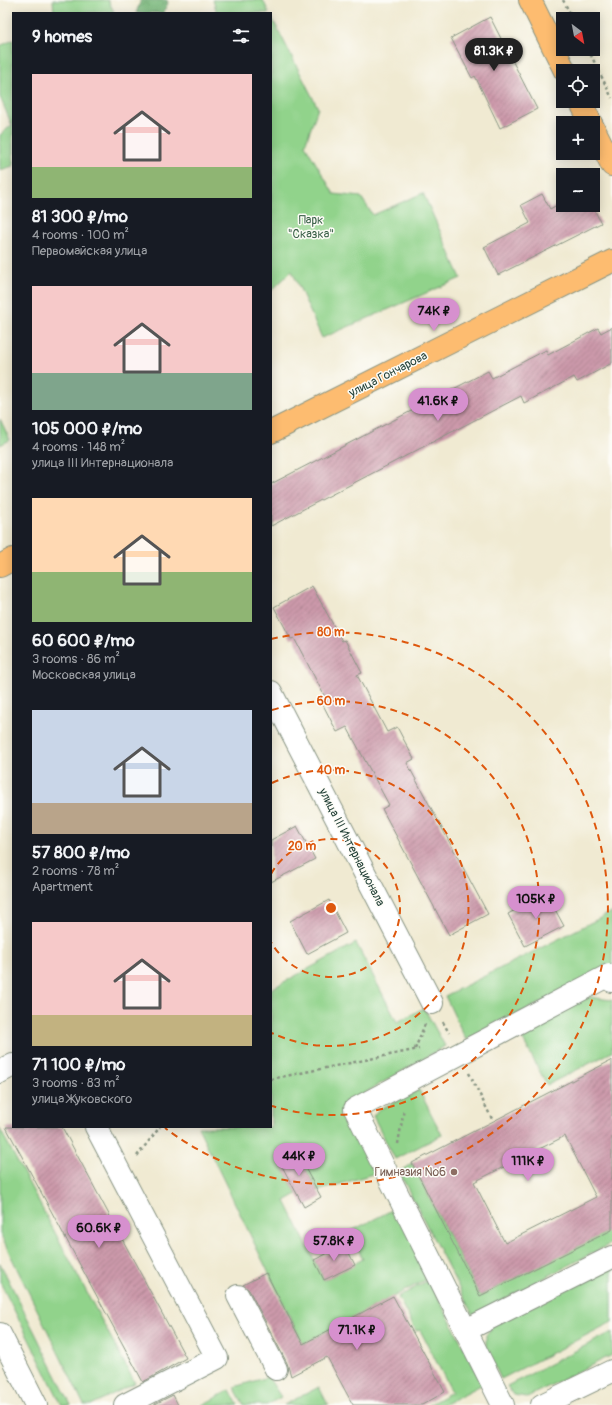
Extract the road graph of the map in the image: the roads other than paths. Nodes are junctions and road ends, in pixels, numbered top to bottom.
1 (530, 0) edge
2 (562, 64) edge
3 (600, 141) edge
4 (612, 165) edge
5 (612, 261) edge
6 (272, 431) edge
7 (12, 560) edge
8 (0, 566) edge
9 (272, 694) edge
10 (612, 981) edge
11 (432, 1003) dead end
12 (12, 1066) edge
13 (0, 1072) edge
14 (97, 1128) edge
15 (612, 1257) edge
16 (238, 1296) dead end
17 (466, 1330) junction
18 (0, 1334) edge
19 (276, 1369) dead end
20 (612, 1370) edge
21 (36, 1405) edge
22 (125, 1405) edge
23 (503, 1405) edge
24 (542, 1405) edge

1 - 2 main road
3 - 4 main road
5 - 6 main road, улица Гончарова
7 - 8 main road
9 - 11 street, улица III Интернационала
10 - 17 street
12 - 13 street
14 - 22 street
15 - 17 street
16 - 19 street
17 - 23 street
18 - 21 street
20 - 24 street

